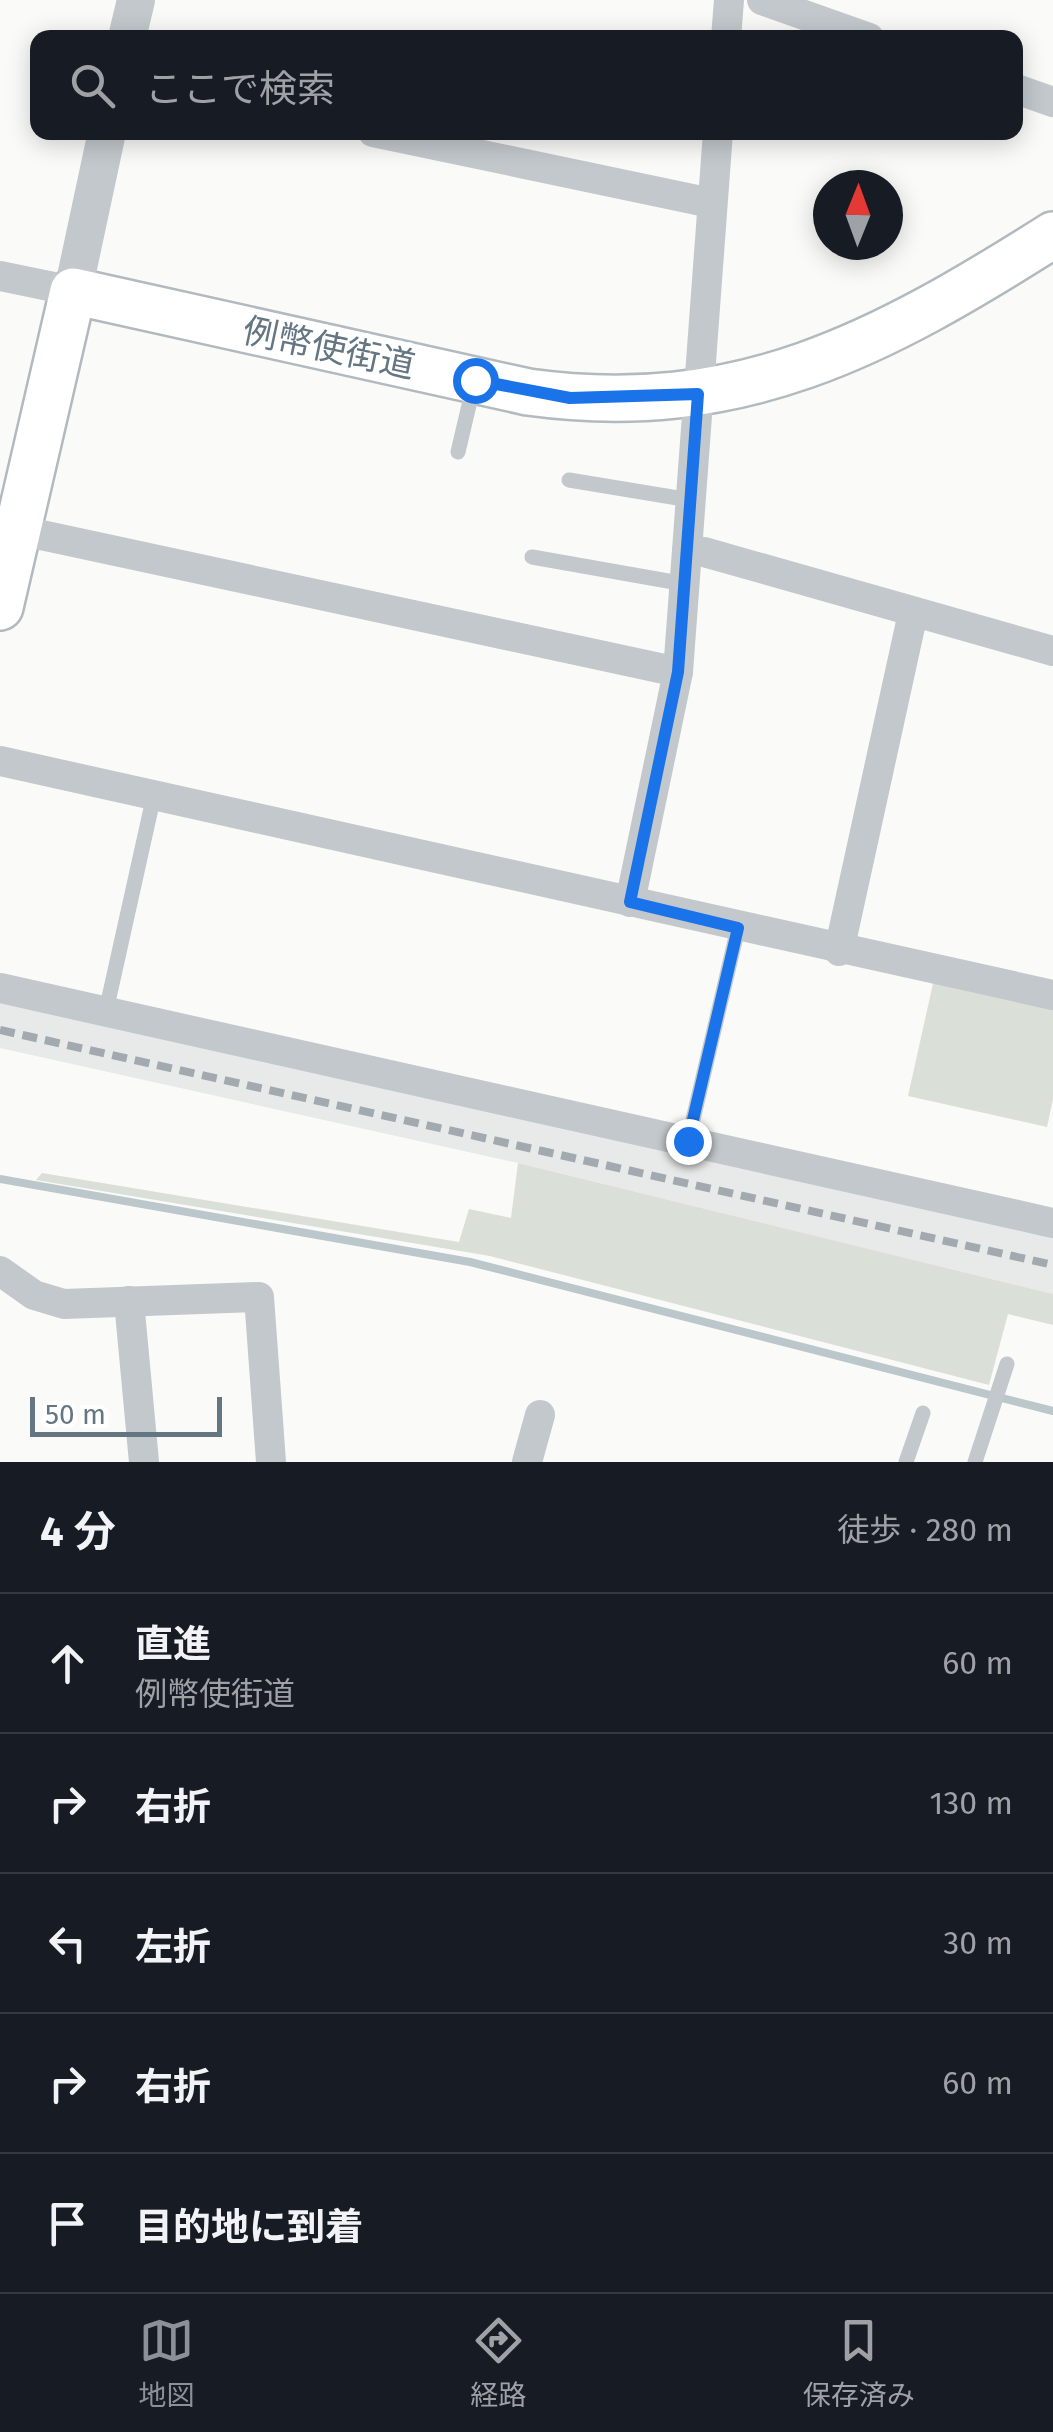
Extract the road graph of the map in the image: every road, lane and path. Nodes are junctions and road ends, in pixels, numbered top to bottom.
1 (136, 0) edge
2 (729, 0) edge
3 (762, 0) edge
4 (129, 30) edge
5 (727, 30) edge
6 (846, 30) edge
7 (1023, 91) edge
8 (1053, 102) edge
9 (105, 140) edge
10 (412, 140) edge
11 (717, 140) edge
12 (711, 202) junction
13 (1053, 235) edge
14 (0, 276) edge
15 (73, 292) junction
16 (475, 380) junction
17 (698, 394) junction
18 (458, 452) dead end
19 (569, 480) dead end
20 (690, 500) junction
21 (18, 530) junction
22 (687, 551) junction
23 (532, 556) dead end
24 (685, 584) junction
25 (0, 607) edge
26 (913, 613) junction
27 (1053, 650) edge
28 (678, 672) junction
29 (0, 761) edge
30 (154, 795) junction
31 (630, 902) junction
32 (738, 928) junction
33 (839, 951) junction
34 (0, 988) edge
35 (1053, 995) edge
36 (106, 1011) junction
37 (688, 1141) junction
38 (1053, 1223) edge
39 (0, 1270) edge
40 (130, 1300) junction
41 (1007, 1364) dead end
42 (923, 1414) dead end
43 (540, 1415) dead end
44 (144, 1462) edge
45 (271, 1462) edge
46 (526, 1462) edge
47 (906, 1462) edge
48 (975, 1462) edge

1 - 4 street
2 - 5 street
3 - 6 street
7 - 8 street
9 - 15 street
10 - 12 street
11 - 12 street
12 - 17 street
13 - 17 main road, 例幣使街道
14 - 15 street
15 - 16 main road, 例幣使街道
15 - 21 main road
16 - 17 main road, 例幣使街道
16 - 18 lane
17 - 20 street
19 - 20 lane
20 - 22 street
21 - 25 main road
21 - 28 street
22 - 24 street
22 - 26 street
23 - 24 lane
24 - 28 street
26 - 27 street
26 - 33 street
28 - 31 street
29 - 30 street
30 - 31 street
30 - 36 lane
31 - 32 street
32 - 33 street
32 - 37 lane
33 - 35 street
34 - 36 street
36 - 37 street
37 - 38 street
39 - 40 street
40 - 44 street
40 - 45 street
41 - 48 lane
42 - 47 lane
43 - 46 street

